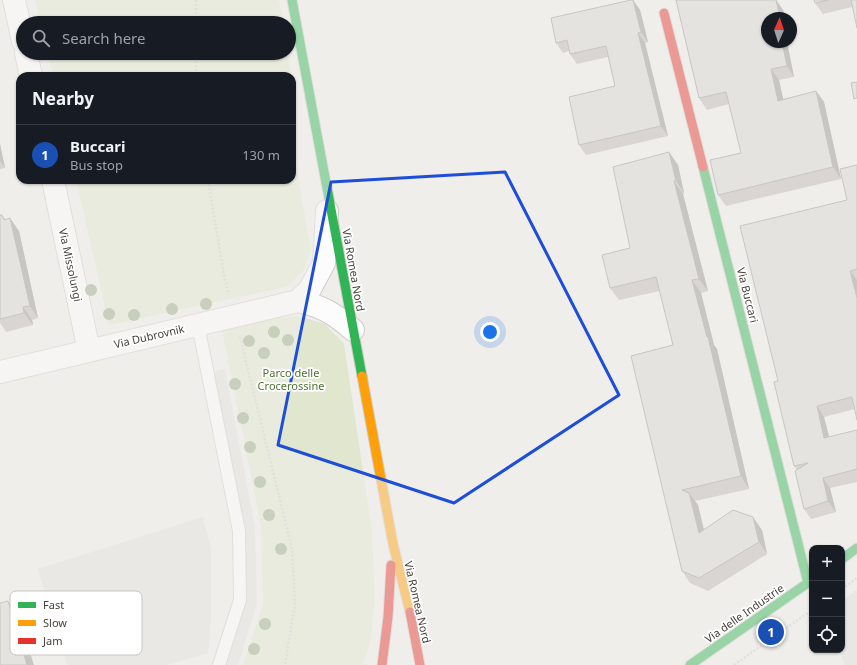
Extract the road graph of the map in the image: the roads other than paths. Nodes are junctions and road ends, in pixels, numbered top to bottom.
1 (14, 0) edge
2 (292, 0) edge
3 (664, 13) dead end
4 (18, 16) edge
5 (295, 16) edge
6 (296, 22) edge
7 (27, 60) edge
8 (29, 72) edge
9 (54, 184) edge
10 (328, 196) junction
11 (298, 301) junction
12 (198, 325) junction
13 (353, 330) junction
14 (89, 351) junction
15 (0, 372) edge
16 (393, 544) junction
17 (857, 548) edge
18 (845, 557) edge
19 (809, 577) edge
20 (809, 582) edge
21 (219, 665) edge
22 (382, 665) edge
23 (420, 665) edge
24 (690, 665) edge

1 - 4 street
2 - 5 street, Via Romea Nord
3 - 19 street, Via Buccari
6 - 10 street, Via Romea Nord
7 - 8 street
9 - 14 street, Via Missolungi
10 - 11 street
10 - 13 street, Via Romea Nord
11 - 12 street, Via Dubrovnik
11 - 13 street, Via Dubrovnik
12 - 14 street, Via Dubrovnik
12 - 21 lane
13 - 16 street, Via Romea Nord
14 - 15 street, Via Dubrovnik
16 - 22 street, Via Romea Nord
16 - 23 street, Via Romea Nord
17 - 18 street
20 - 24 street, Via delle Industrie

